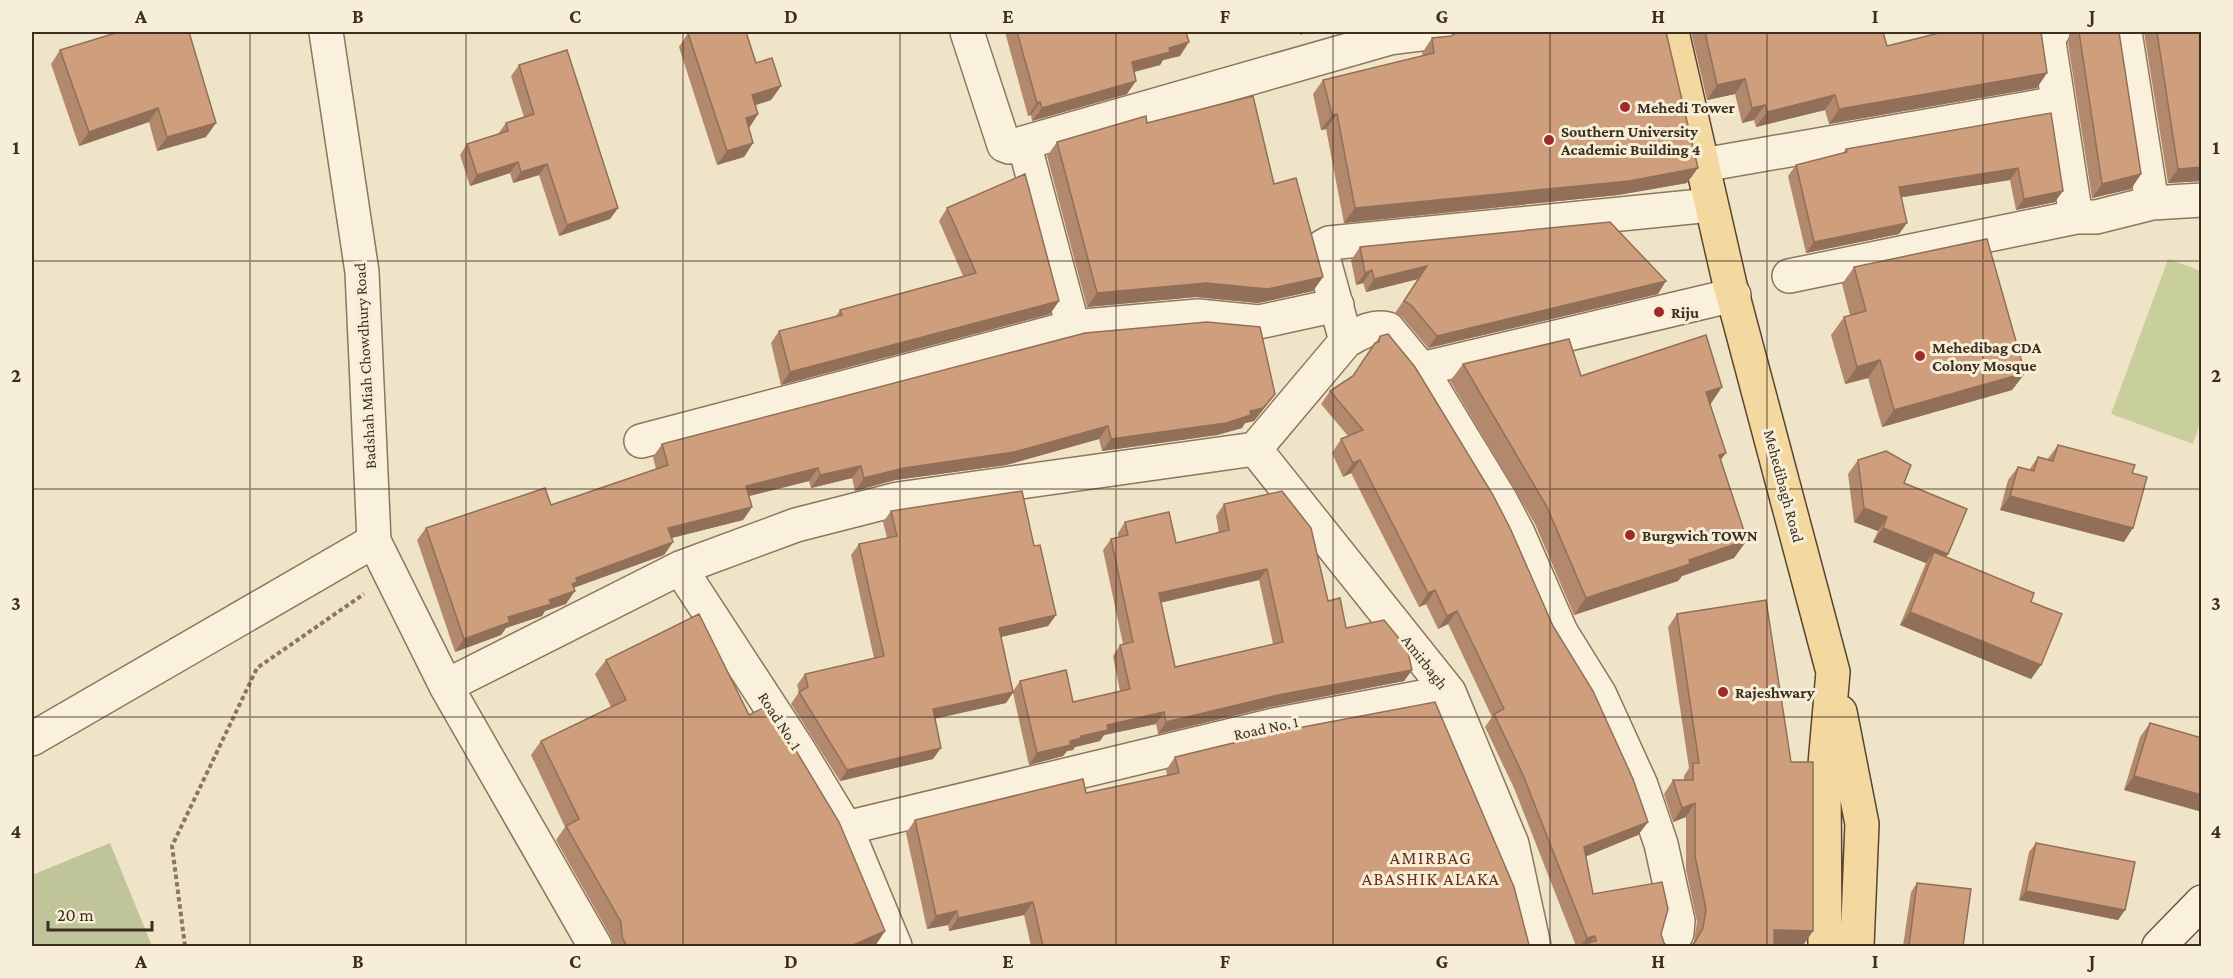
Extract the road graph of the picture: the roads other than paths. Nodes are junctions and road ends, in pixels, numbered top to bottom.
1 (326, 32) edge
2 (967, 32) edge
3 (1438, 32) edge
4 (1672, 32) edge
5 (2052, 32) edge
6 (2125, 32) edge
7 (2058, 103) junction
8 (1024, 143) junction
9 (1703, 165) junction
10 (2202, 200) edge
11 (2152, 203) junction
12 (1711, 205) junction
13 (2076, 217) junction
14 (1789, 276) dead end
15 (1734, 295) junction
16 (1337, 305) junction
17 (1073, 327) junction
18 (1346, 341) junction
19 (1421, 369) junction
20 (641, 441) dead end
21 (1255, 449) junction
22 (374, 541) junction
23 (680, 568) junction
24 (1833, 672) junction
25 (446, 687) junction
26 (1449, 692) junction
27 (32, 739) edge
28 (846, 828) junction
29 (2202, 902) edge
30 (595, 946) edge
31 (895, 946) edge
32 (1534, 946) edge
33 (1670, 946) edge
34 (1826, 946) edge
35 (1857, 946) edge
36 (2159, 946) edge

1 - 22 street, Badshah Miah Chowdhury Road
2 - 8 street
3 - 8 street
4 - 9 main road, Mehedibagh Road
5 - 7 street
6 - 11 street
7 - 9 street
7 - 13 street
8 - 17 street
9 - 12 main road, Mehedibagh Road
10 - 11 street
11 - 13 street
12 - 15 main road, Mehedibagh Road
12 - 16 street
13 - 14 street
15 - 19 street
15 - 24 main road, Mehedibagh Road
16 - 17 street
16 - 18 street
17 - 20 street
18 - 19 street
18 - 21 street
19 - 33 street
21 - 23 street
21 - 26 street, Amirbagh
22 - 25 street, Badshah Miah Chowdhury Road
22 - 27 street
23 - 25 street
23 - 28 street, Road No. 1
24 - 34 main road, Mehedibagh Road
24 - 35 main road
25 - 30 street
26 - 28 street, Road No. 1
26 - 32 street, Amirbagh
28 - 31 street
29 - 36 street

